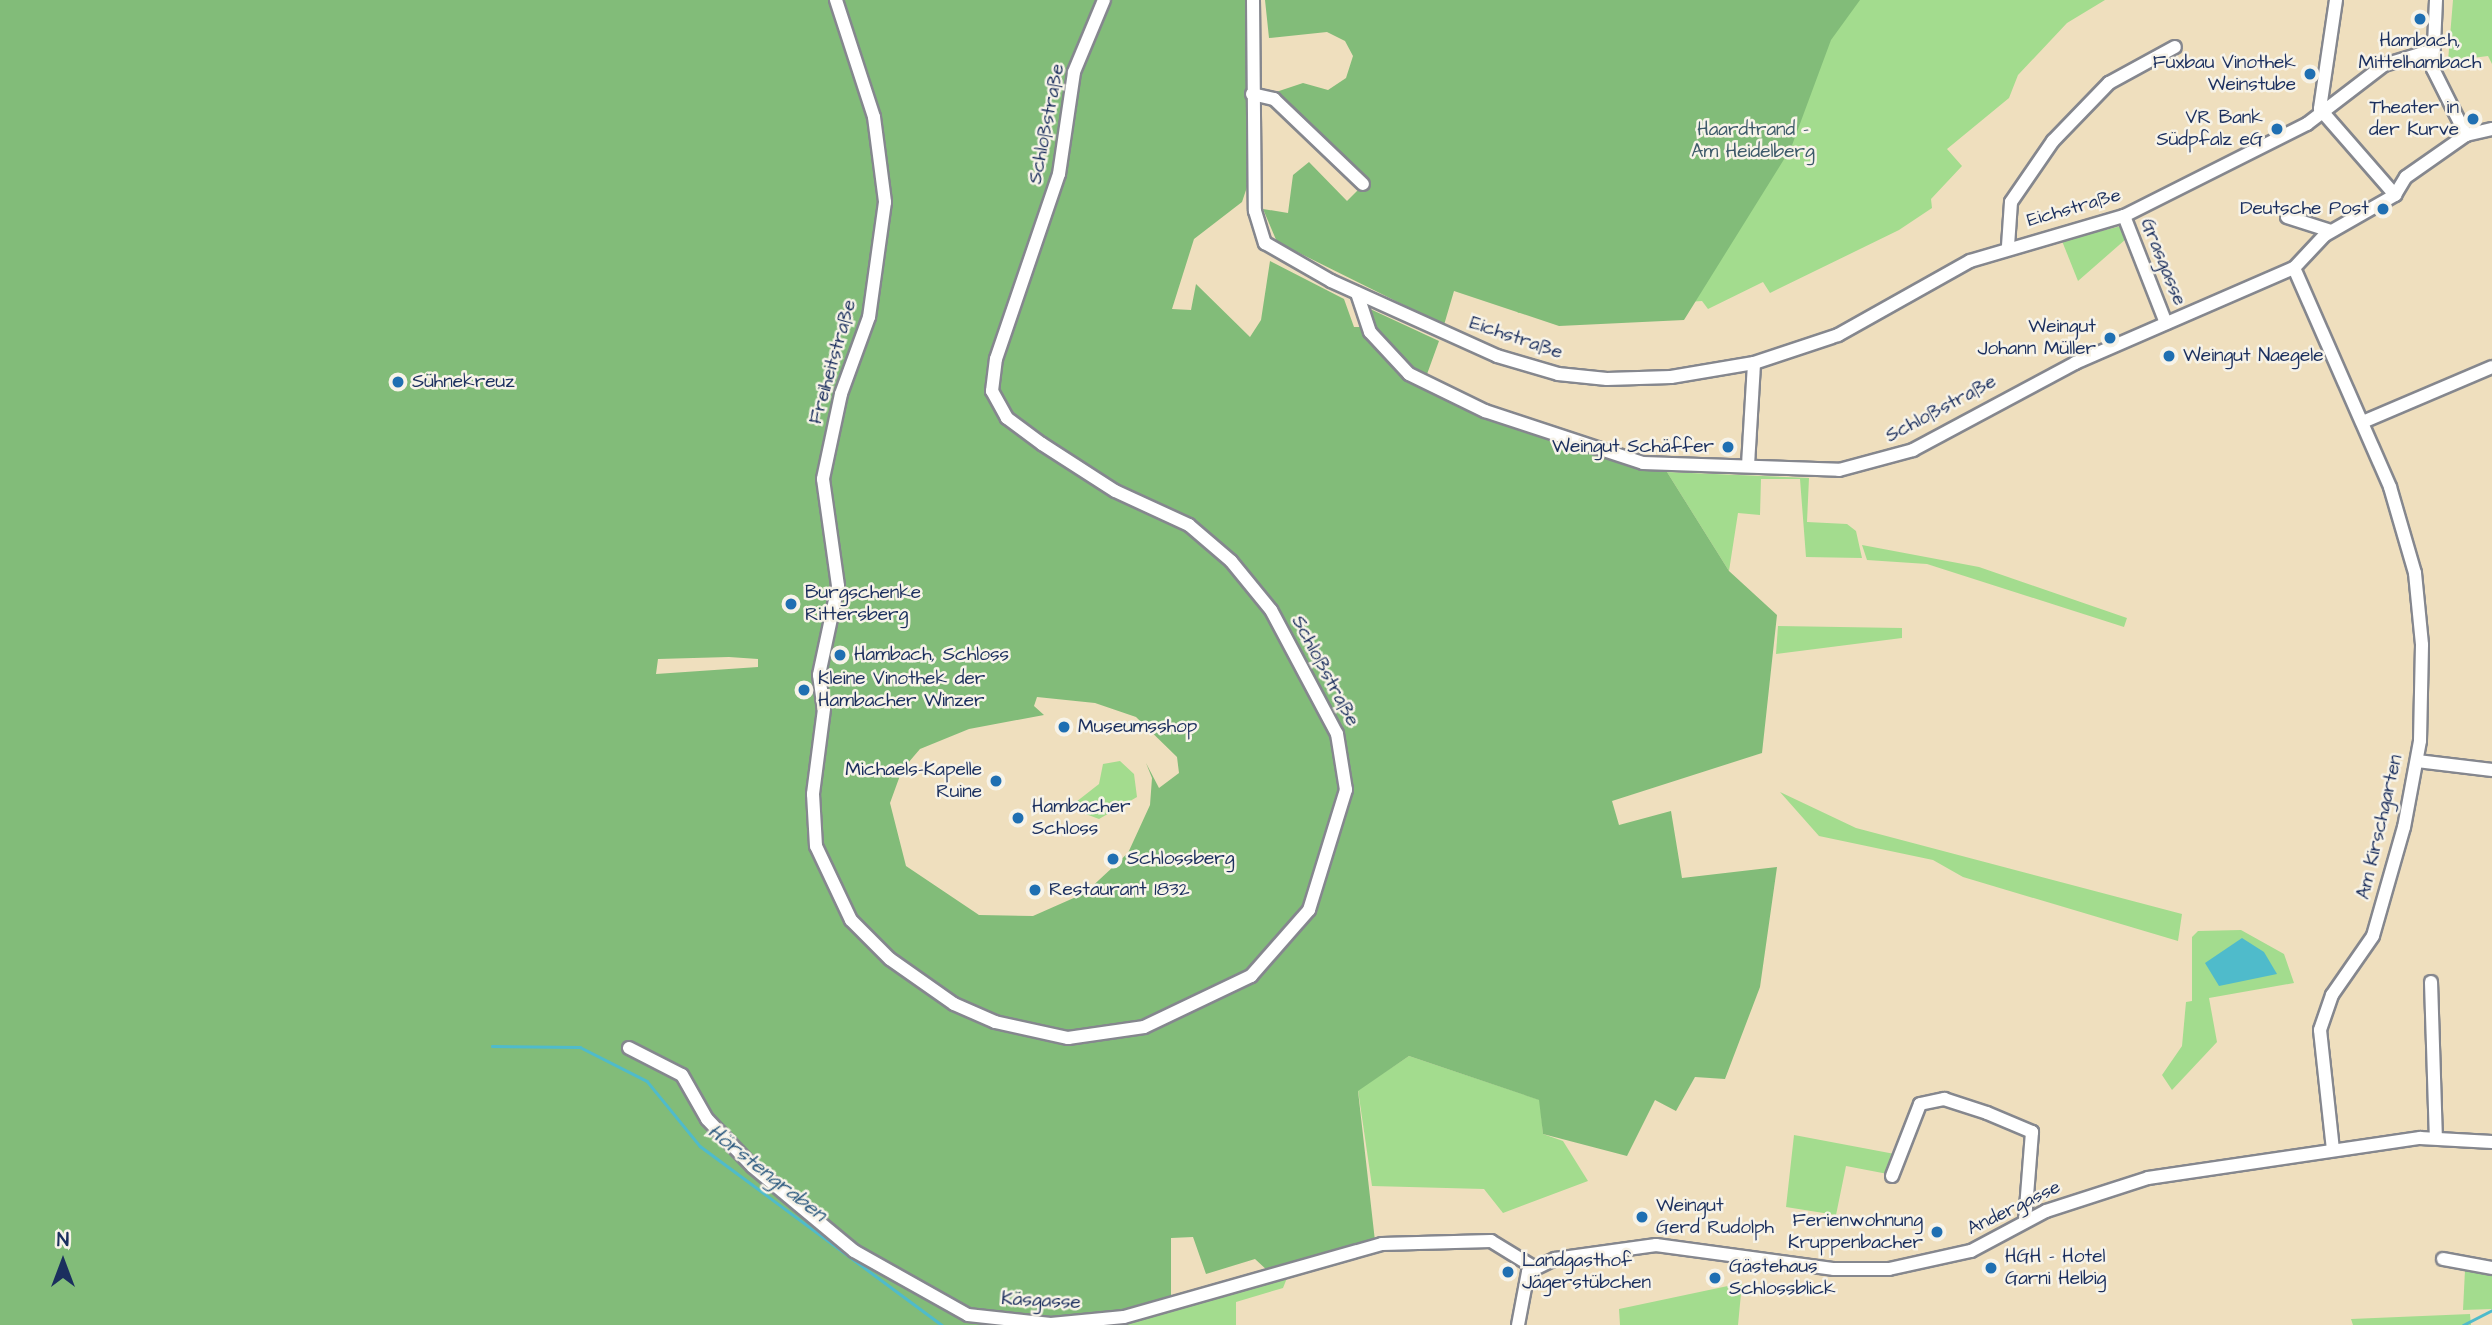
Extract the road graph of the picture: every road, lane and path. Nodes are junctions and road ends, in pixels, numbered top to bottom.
1 (836, 0) edge
2 (1104, 0) edge
3 (1253, 0) edge
4 (2336, 0) edge
5 (2436, 0) edge
6 (2175, 47) dead end
7 (2430, 51) junction
8 (1252, 94) junction
9 (2323, 114) junction
10 (2492, 129) edge
11 (2466, 135) junction
12 (1363, 184) dead end
13 (2395, 195) junction
14 (2124, 216) junction
15 (2287, 217) dead end
16 (2331, 231) junction
17 (2008, 246) junction
18 (2294, 268) junction
19 (1357, 293) junction
20 (2166, 323) junction
21 (1754, 363) junction
22 (2492, 366) edge
23 (2363, 422) junction
24 (1748, 465) junction
25 (825, 654) joint
26 (2417, 761) junction
27 (2492, 770) edge
28 (2431, 982) dead end
29 (629, 1048) dead end
30 (2436, 1137) junction
31 (2492, 1142) edge
32 (2333, 1149) junction
33 (1892, 1176) dead end
34 (2025, 1221) junction
35 (2443, 1259) dead end
36 (1532, 1266) junction
37 (2492, 1268) edge
38 (1518, 1325) edge

1 - 25 street, Freiheitstraße
2 - 25 street, Schloßstraße
3 - 8 street
4 - 9 street
5 - 7 street
6 - 17 street
7 - 9 street, Eichstraße
7 - 11 street
8 - 12 street
8 - 19 street
9 - 13 street
9 - 14 street, Eichstraße
10 - 11 street
11 - 13 street, Schloßstraße
13 - 16 street, Schloßstraße
14 - 17 street, Eichstraße
14 - 20 street, Grasgasse
15 - 16 street
16 - 18 street, Schloßstraße
17 - 21 street, Eichstraße
18 - 20 street, Schloßstraße
18 - 23 street, Am Kirschgarten
19 - 21 street, Eichstraße
19 - 24 street, Schloßstraße
20 - 24 street, Schloßstraße
21 - 24 street
22 - 23 street
23 - 26 street, Am Kirschgarten
26 - 27 street
26 - 32 street, Am Kirschgarten
28 - 30 street
29 - 36 street, Käsgasse
30 - 31 street, Andergasse
30 - 32 street, Andergasse
32 - 34 street, Andergasse
33 - 34 street
34 - 36 street, Andergasse
35 - 37 street
36 - 38 street

